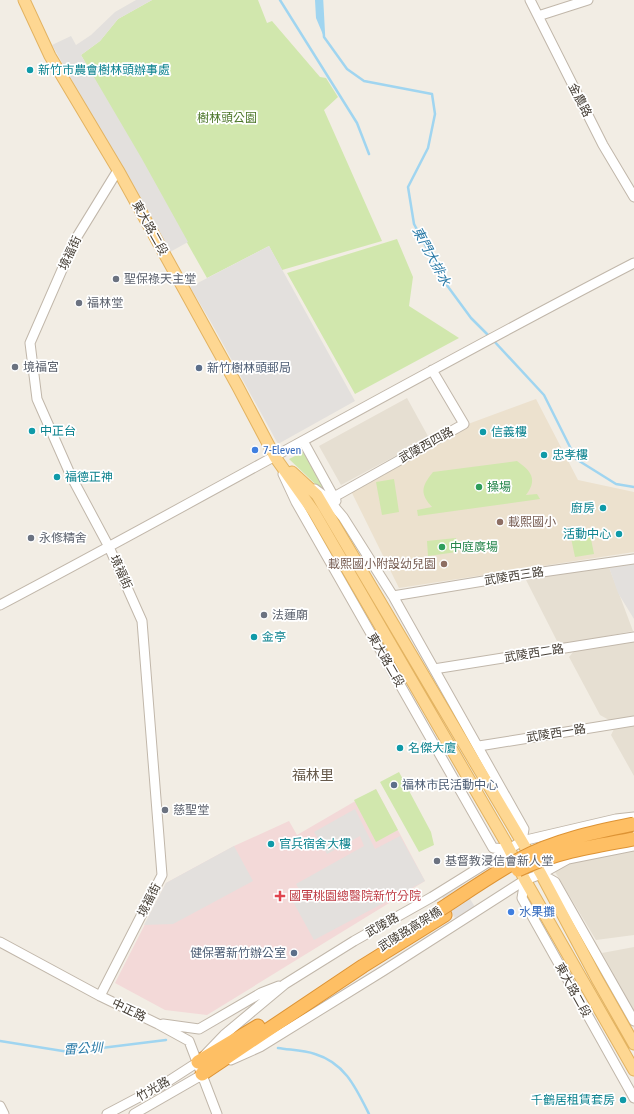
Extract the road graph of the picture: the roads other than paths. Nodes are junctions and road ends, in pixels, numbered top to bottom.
1 (24, 0) edge
2 (530, 0) edge
3 (588, 0) edge
4 (538, 16) junction
5 (118, 170) junction
6 (634, 197) edge
7 (634, 263) edge
8 (432, 370) junction
9 (303, 441) junction
10 (275, 457) junction
11 (334, 497) junction
12 (343, 517) junction
13 (110, 547) junction
14 (634, 558) edge
15 (394, 596) junction
16 (0, 605) edge
17 (634, 637) edge
18 (434, 669) junction
19 (634, 721) edge
20 (478, 746) junction
21 (634, 816) edge
22 (634, 824) edge
23 (634, 839) edge
24 (522, 841) junction
25 (634, 846) edge
26 (509, 849) junction
27 (541, 874) junction
28 (525, 880) junction
29 (443, 912) junction
30 (0, 942) edge
31 (286, 984) junction
32 (100, 996) junction
33 (634, 1021) edge
34 (158, 1024) junction
35 (634, 1044) edge
36 (198, 1062) junction
37 (634, 1070) edge
38 (202, 1074) junction
39 (634, 1098) edge
40 (0, 1106) edge
41 (4, 1114) edge
42 (107, 1114) edge
43 (134, 1114) edge
44 (218, 1114) edge

1 - 5 main road, 東大路二段
2 - 4 street, 金農路
3 - 4 street
4 - 6 street, 金農路
5 - 10 main road, 東大路二段
5 - 13 street, 境福街
7 - 8 street
8 - 9 street
8 - 11 street, 武陵西四路
9 - 10 street
9 - 11 street, 東大路二段
10 - 12 street, 東大路二段
10 - 13 street
10 - 24 main road, 東大路二段
10 - 26 main road, 東大路二段
11 - 12 street, 東大路二段
12 - 15 street, 東大路二段
13 - 16 street
13 - 32 street, 境福街
14 - 15 street, 武陵西三路
15 - 18 street, 東大路二段
17 - 18 street, 武陵西二路
18 - 20 street, 東大路二段
19 - 20 street, 武陵西一路
20 - 24 street, 東大路二段
21 - 24 street, 武陵路
22 - 29 highway, 武陵路高架橋, bridge
23 - 29 highway, 武陵路高架橋, bridge
24 - 26 street, 武陵路
24 - 27 main road, 東大路二段
25 - 27 street
26 - 28 main road, 東大路二段
26 - 31 street, 武陵路
27 - 28 street
27 - 33 street, 東大路二段
27 - 35 main road, 東大路二段
28 - 37 main road, 東大路二段
28 - 38 street
28 - 39 street, 東大路二段
29 - 36 highway, 武陵路高架橋
29 - 38 highway, 武陵路高架橋
30 - 32 street, 中正路
31 - 34 street
31 - 36 street, 武陵路
32 - 34 street, 中正路
34 - 36 street, 中正路
36 - 38 street, 中正路
36 - 42 street, 竹光路
38 - 43 street, 竹光路
38 - 44 street, 中正路
40 - 41 street

